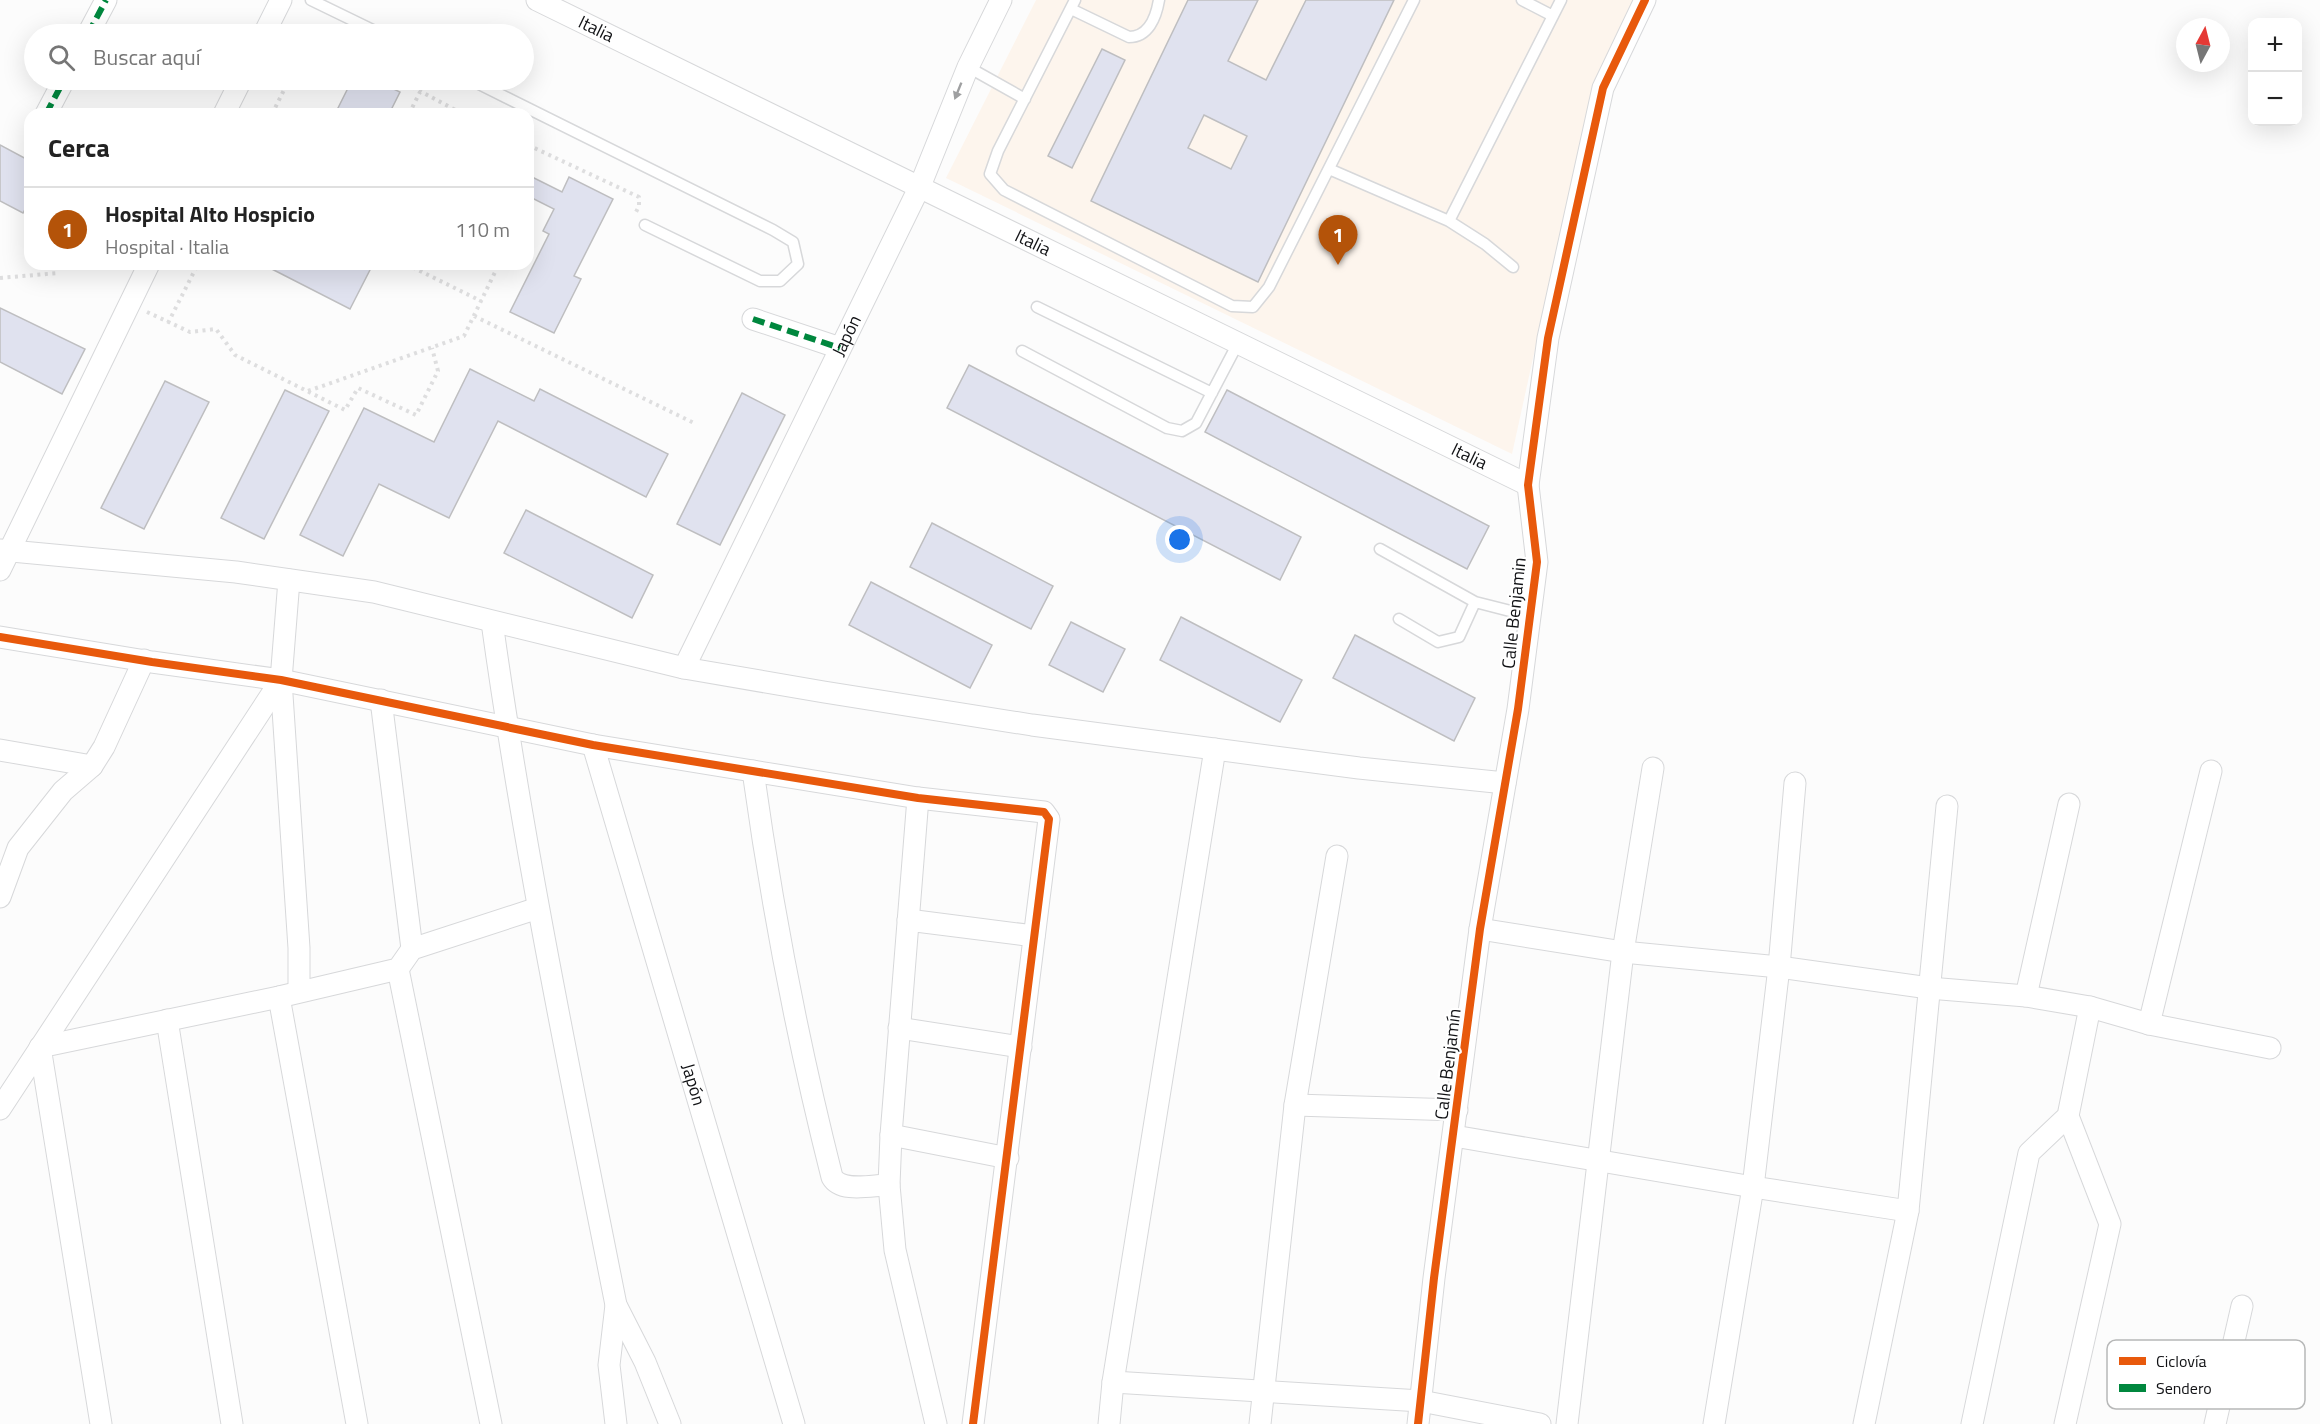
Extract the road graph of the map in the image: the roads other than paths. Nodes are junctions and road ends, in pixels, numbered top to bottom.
1 (106, 0) edge
2 (281, 0) edge
3 (311, 0) edge
4 (537, 0) edge
5 (1001, 0) edge
6 (1159, 0) edge
7 (1414, 0) edge
8 (1522, 0) edge
9 (1561, 0) edge
10 (1645, 0) edge
11 (1073, 5) edge
12 (1554, 16) junction
13 (93, 24) edge
14 (269, 24) edge
15 (360, 24) edge
16 (968, 66) junction
17 (59, 90) edge
18 (236, 90) edge
19 (491, 90) edge
20 (1024, 99) junction
21 (49, 108) edge
22 (227, 108) edge
23 (527, 108) edge
24 (534, 111) edge
25 (1329, 169) junction
26 (920, 186) junction
27 (1449, 221) junction
28 (645, 225) road end
29 (1513, 267) dead end
30 (146, 270) edge
31 (1037, 307) dead end
32 (753, 319) dead end
33 (1238, 343) junction
34 (840, 348) junction
35 (1022, 351) dead end
36 (1212, 393) junction
37 (1527, 485) junction
38 (1380, 549) dead end
39 (5, 550) edge
40 (0, 570) edge
41 (289, 580) junction
42 (1475, 602) junction
43 (1530, 616) junction
44 (1399, 619) dead end
45 (492, 622) junction
46 (0, 637) edge
47 (144, 660) junction
48 (684, 668) junction
49 (281, 680) junction
50 (381, 700) junction
51 (1518, 709) joint
52 (507, 727) junction
53 (593, 745) junction
54 (1215, 749) junction
55 (0, 750) edge
56 (92, 766) junction
57 (1653, 768) dead end
58 (753, 771) junction
59 (2211, 771) dead end
60 (1505, 783) junction
61 (1796, 783) dead end
62 (918, 798) junction
63 (2069, 804) dead end
64 (1947, 806) dead end
65 (1337, 856) dead end
66 (0, 897) edge
67 (538, 908) junction
68 (908, 920) junction
69 (1480, 929) junction
70 (1034, 936) junction
71 (412, 949) junction
72 (1623, 952) junction
73 (1779, 968) junction
74 (398, 969) junction
75 (1929, 987) junction
76 (299, 991) junction
77 (2026, 996) junction
78 (279, 997) junction
79 (2090, 1006) junction
80 (167, 1020) junction
81 (2149, 1024) junction
82 (899, 1028) junction
83 (40, 1047) junction
84 (1021, 1047) junction
85 (2270, 1048) dead end
86 (1295, 1105) junction
87 (0, 1109) edge
88 (1457, 1110) junction
89 (2068, 1116) junction
90 (891, 1135) junction
91 (1454, 1136) junction
92 (1008, 1158) junction
93 (1598, 1159) junction
94 (889, 1185) junction
95 (1753, 1187) junction
96 (1908, 1211) junction
97 (616, 1305) junction
98 (2242, 1306) dead end
99 (2234, 1340) edge
100 (1113, 1382) junction
101 (1264, 1390) junction
102 (1421, 1401) junction
103 (2218, 1409) edge
104 (101, 1424) edge
105 (232, 1424) edge
106 (357, 1424) edge
107 (491, 1424) edge
108 (616, 1424) edge
109 (670, 1424) edge
110 (794, 1424) edge
111 (936, 1424) edge
112 (973, 1424) edge
113 (1109, 1424) edge
114 (1260, 1424) edge
115 (1419, 1424) edge
116 (1540, 1424) edge
117 (1567, 1424) edge
118 (1714, 1424) edge
119 (1864, 1424) edge
120 (1972, 1424) edge
121 (2066, 1424) edge
122 (2215, 1424) edge

1 - 13 street
2 - 14 street
3 - 15 lane
4 - 26 street, Italia
5 - 16 street, Japón
6 - 11 lane
7 - 25 lane
8 - 12 lane
9 - 12 lane
10 - 37 street, Calle Benjamin
11 - 20 lane
12 - 27 lane
16 - 20 lane
16 -> 26 street, Japón
17 - 21 street
18 - 22 street
19 - 23 lane
20 - 25 lane
24 - 28 lane
25 - 27 lane
26 - 33 street, Italia
26 - 34 street, Japón
27 - 29 lane
30 - 39 street
31 - 36 lane
32 - 34 street
33 - 36 lane
33 - 37 street, Italia
34 - 48 street, Japón
35 - 36 lane
37 - 43 street, Calle Benjamin
38 - 42 lane
39 - 40 street
39 - 41 street
41 - 45 street
41 - 49 street
42 - 43 lane
42 - 44 lane
43 - 51 street, Calle Benjamin
45 - 48 street
45 - 52 street
46 - 47 street
47 - 49 street
47 - 56 street
48 - 54 street
49 - 50 street
49 - 76 street
49 - 83 street
50 - 52 street
50 - 71 street
51 - 60 street, Calle Benjamín
52 - 53 street
52 - 67 street
53 - 58 street
53 - 110 street, Japón
54 - 60 street
54 - 100 street
55 - 56 street
56 - 66 street
57 - 72 street
58 - 62 street
58 - 94 street
59 - 81 street
60 - 69 street, Calle Benjamín
61 - 73 street
62 - 68 street
62 - 70 street
63 - 77 street
64 - 75 street
65 - 86 street
67 - 71 street
67 - 97 street
68 - 70 street
68 - 82 street
69 - 72 street
69 - 88 street, Calle Benjamín
70 - 84 street
71 - 74 street
72 - 73 street
72 - 93 street
73 - 75 street
73 - 95 street
74 - 76 street
74 - 107 street
75 - 77 street
75 - 96 street
76 - 78 street
77 - 79 street
78 - 80 street
78 - 106 street
79 - 81 street
79 - 89 street
80 - 83 street
80 - 105 street
81 - 85 street
82 - 84 street
82 - 90 street
83 - 87 street
83 - 104 street
84 - 92 street
86 - 88 street
86 - 101 street
88 - 91 street, Calle Benjamín
89 - 120 street
89 - 121 street
90 - 92 street
90 - 94 street
91 - 93 street
91 - 102 street, Calle Benjamín
92 - 112 street
93 - 95 street
93 - 117 street
94 - 111 street
95 - 96 street
95 - 118 street
96 - 119 street
97 - 108 street
97 - 109 street
98 - 99 street
100 - 101 street
100 - 113 street
101 - 102 street
101 - 114 street
102 - 115 street, Calle Benjamín
102 - 116 street
103 - 122 street

